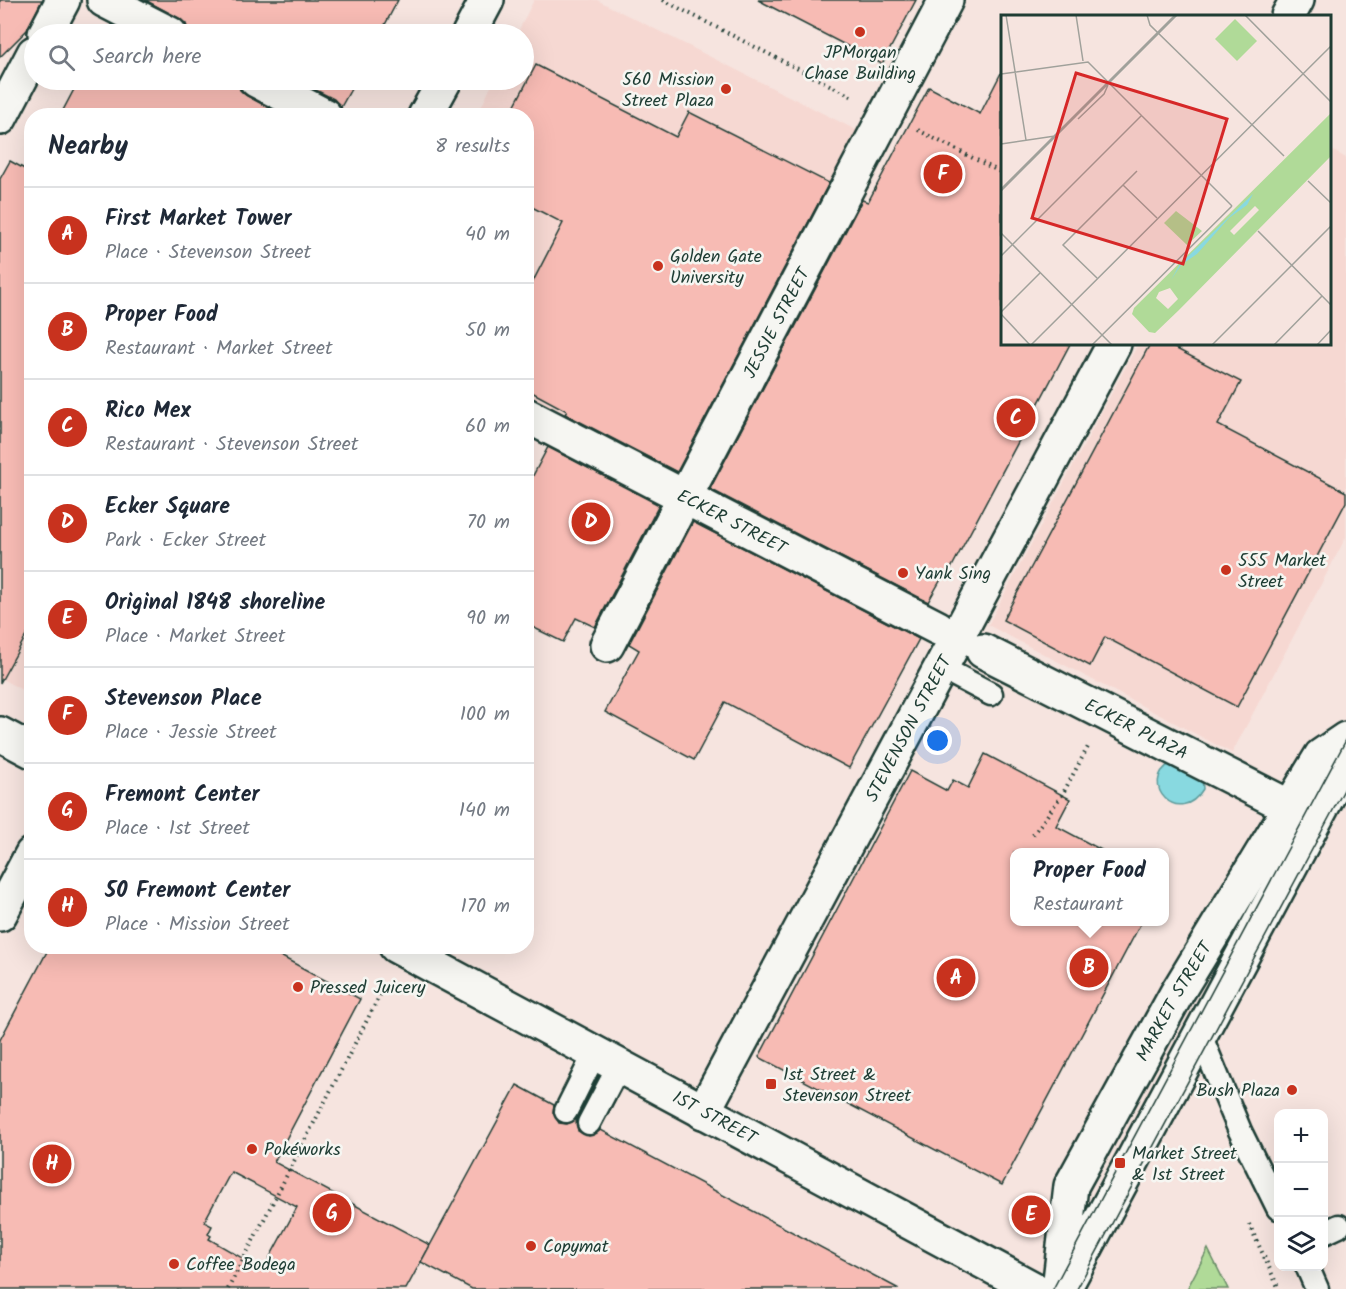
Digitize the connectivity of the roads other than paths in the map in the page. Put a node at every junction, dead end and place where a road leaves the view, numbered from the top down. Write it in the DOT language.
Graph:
graph roads {
  1 [pos="63,0"];
  2 [pos="104,0"];
  3 [pos="487,0"];
  4 [pos="946,0"];
  5 [pos="1297,0"];
  6 [pos="1289,15"];
  7 [pos="50,24"];
  8 [pos="151,24"];
  9 [pos="474,24"];
  10 [pos="24,72"];
  11 [pos="275,90"];
  12 [pos="439,90"];
  13 [pos="310,108"];
  14 [pos="429,108"];
  15 [pos="0,118"];
  16 [pos="1113,345"];
  17 [pos="534,419"];
  18 [pos="684,496"];
  19 [pos="938,628"];
  20 [pos="607,645"];
  21 [pos="983,651"];
  22 [pos="940,667"];
  23 [pos="991,694"];
  24 [pos="0,734"];
  25 [pos="1346,739"];
  26 [pos="24,747"];
  27 [pos="1346,762"];
  28 [pos="1290,807"];
  29 [pos="24,869"];
  30 [pos="0,914"];
  31 [pos="411,954"];
  32 [pos="1201,1037"];
  33 [pos="607,1060"];
  34 [pos="566,1111"];
  35 [pos="703,1112"];
  36 [pos="589,1123"];
  37 [pos="1274,1200"];
  38 [pos="1309,1271"];
  39 [pos="1034,1289"];
  40 [pos="1059,1289"];
  41 [pos="1064,1289"];
  42 [pos="1317,1289"];
  1 -- 7 [label="street"];
  2 -- 8 [label="street"];
  3 -- 9 [label="street"];
  4 -- 18 [label="street, JESSIE STREET"];
  5 -- 6 [label="street"];
  10 -- 15 [label="street"];
  11 -- 13 [label="street"];
  12 -- 14 [label="street"];
  16 -- 22 [label="street, STEVENSON STREET"];
  17 -- 18 [label="street, ECKER STREET"];
  18 -- 19 [label="street, ECKER STREET"];
  18 -- 20 [label="street, JESSIE STREET"];
  21 -- 28 [label="street, ECKER PLAZA"];
  22 -- 23 [label="lane"];
  22 -- 35 [label="street, STEVENSON STREET"];
  24 -- 26 [label="street"];
  25 -- 28 [label="street, MARKET STREET"];
  27 -- 32 [label="street"];
  28 -- 40 [label="street, MARKET STREET"];
  29 -- 30 [label="street"];
  31 -- 33 [label="street, 1ST STREET"];
  32 -- 37 [label="lane"];
  32 -- 41 [label="street"];
  33 -- 34 [label="lane"];
  33 -- 35 [label="street, 1ST STREET"];
  33 -- 36 [label="lane"];
  35 -- 39 [label="street, 1ST STREET"];
  38 -- 42 [label="lane"];
}
